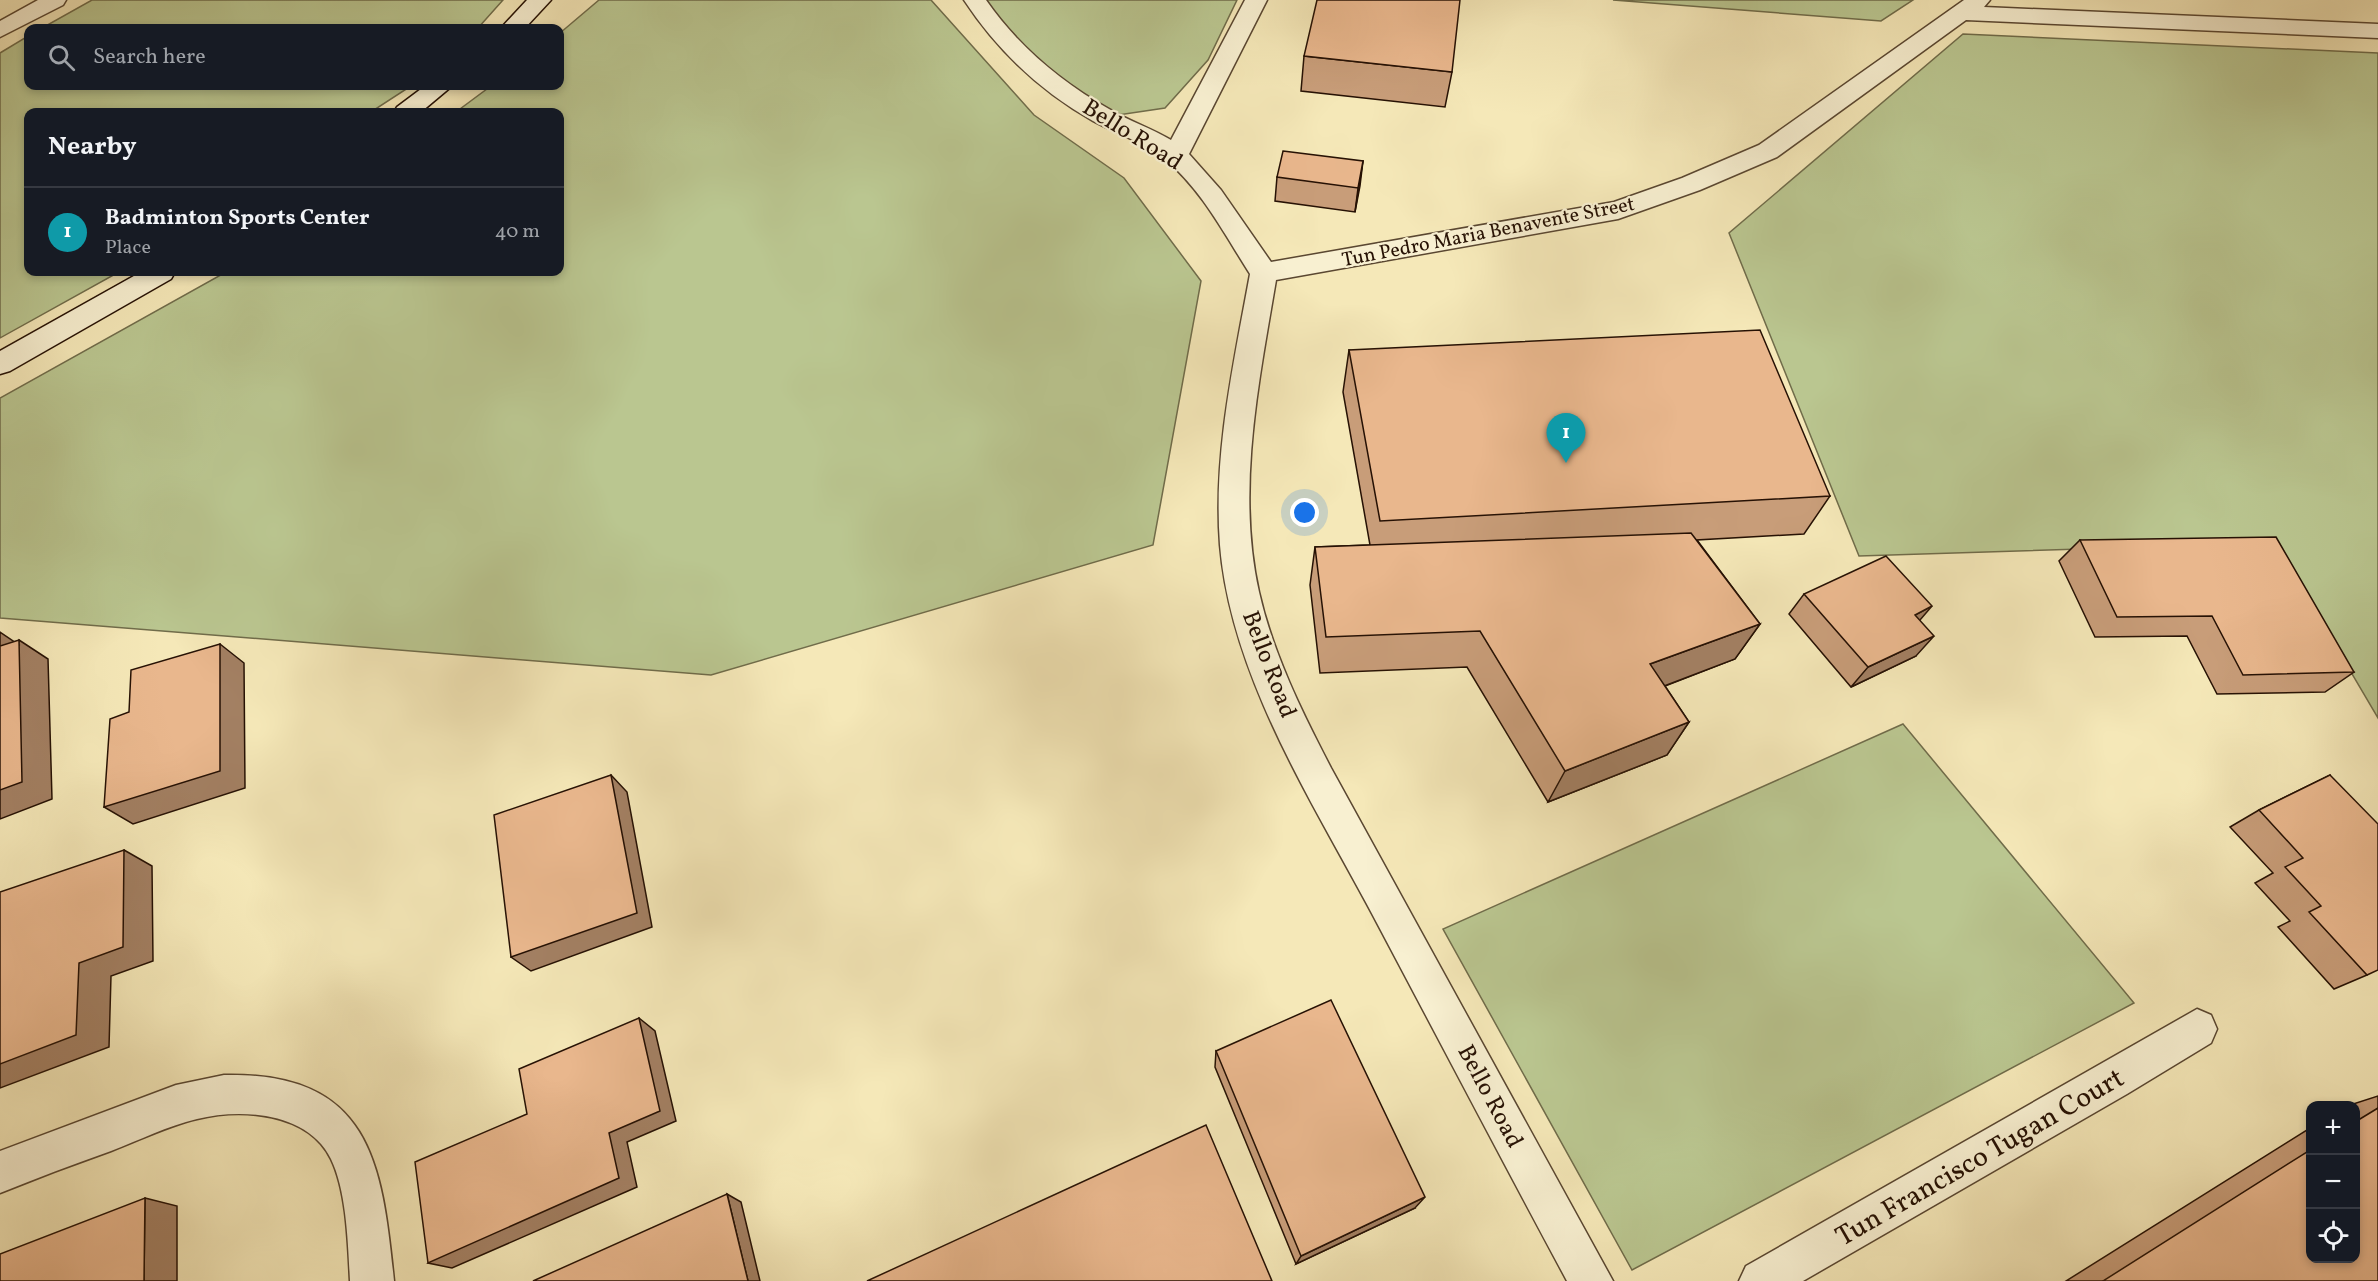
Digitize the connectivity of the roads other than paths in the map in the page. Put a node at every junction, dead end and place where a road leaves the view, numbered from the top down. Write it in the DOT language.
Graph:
graph roads {
  1 [pos="55,0"];
  2 [pos="540,0"];
  3 [pos="975,0"];
  4 [pos="1256,0"];
  5 [pos="1970,7"];
  6 [pos="516,24"];
  7 [pos="0,30"];
  8 [pos="2378,31"];
  9 [pos="435,90"];
  10 [pos="411,108"];
  11 [pos="1176,155"];
  12 [pos="1264,273"];
  13 [pos="154,276"];
  14 [pos="0,364"];
  15 [pos="2197,1029"];
  16 [pos="0,1172"];
  17 [pos="372,1281"];
  18 [pos="1591,1281"];
  19 [pos="1761,1281"];
  1 -- 7 [label="street"];
  2 -- 6 [label="street"];
  3 -- 11 [label="street, Bello Road"];
  4 -- 11 [label="street"];
  5 -- 8 [label="street"];
  5 -- 12 [label="street, Tun Pedro Maria Benavente Street"];
  9 -- 10 [label="street"];
  11 -- 12 [label="street, Bello Road"];
  12 -- 18 [label="street, Bello Road"];
  13 -- 14 [label="street"];
  15 -- 19 [label="street, Tun Francisco Tugan Court"];
  16 -- 17 [label="street"];
}
